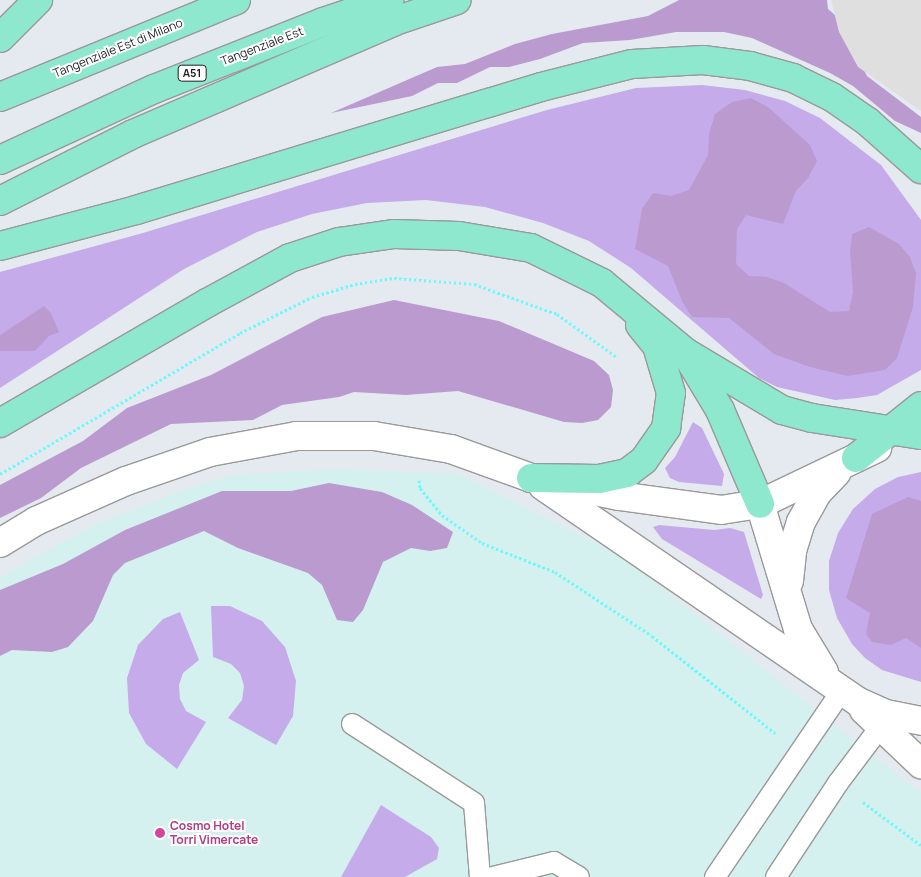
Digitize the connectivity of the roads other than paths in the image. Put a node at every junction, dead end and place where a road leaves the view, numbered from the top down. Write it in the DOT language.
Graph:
graph roads {
  1 [pos="38,0"];
  2 [pos="236,0"];
  3 [pos="389,0"];
  4 [pos="457,0"];
  5 [pos="0,38"];
  6 [pos="0,97"];
  7 [pos="0,160"];
  8 [pos="921,169"];
  9 [pos="0,201"];
  10 [pos="0,246"];
  11 [pos="602,283"];
  12 [pos="685,352"];
  13 [pos="921,406"];
  14 [pos="0,423"];
  15 [pos="888,432"];
  16 [pos="921,436"];
  17 [pos="856,458"];
  18 [pos="531,478"];
  19 [pos="760,504"];
  20 [pos="0,543"];
  21 [pos="795,620"];
  22 [pos="842,690"];
  23 [pos="921,721"];
  24 [pos="352,724"];
  25 [pos="881,726"];
  26 [pos="921,764"];
  27 [pos="480,877"];
  28 [pos="493,877"];
  29 [pos="579,877"];
  30 [pos="715,877"];
  31 [pos="776,877"];
  1 -- 5 [label="highway"];
  2 -- 6 [label="highway, Tangenziale Est di Milano"];
  3 -- 7 [label="highway, Tangenziale Est / A51"];
  4 -- 9 [label="highway"];
  8 -- 10 [label="highway"];
  11 -- 12 [label="highway"];
  11 -- 14 [label="highway"];
  11 -- 18 [label="highway"];
  12 -- 15 [label="highway"];
  12 -- 19 [label="highway"];
  13 -- 15 [label="highway"];
  15 -- 16 [label="highway"];
  15 -- 17 [label="highway"];
  16 -- 17 [label="street"];
  17 -- 19 [label="street"];
  17 -- 21 [label="street"];
  18 -- 19 [label="street"];
  18 -- 20 [label="street"];
  18 -- 22 [label="street"];
  19 -- 21 [label="street"];
  21 -- 22 [label="street"];
  22 -- 23 [label="street"];
  22 -- 25 [label="street"];
  22 -- 30 [label="lane"];
  24 -- 27 [label="lane"];
  25 -- 26 [label="street"];
  25 -- 31 [label="lane"];
  28 -- 29 [label="lane"];
}
